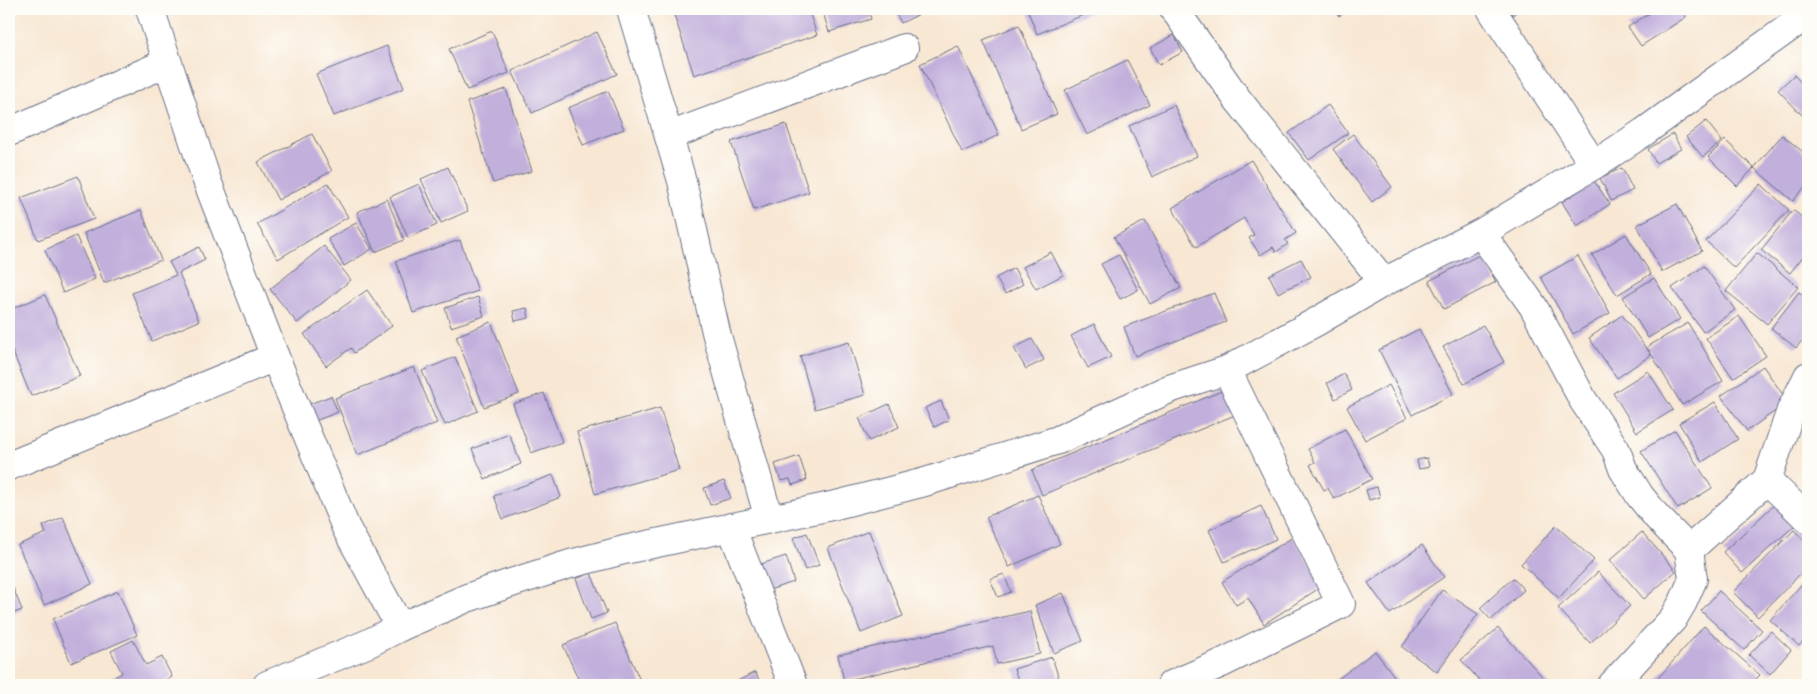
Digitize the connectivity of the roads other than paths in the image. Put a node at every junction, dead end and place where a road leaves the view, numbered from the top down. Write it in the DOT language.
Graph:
graph roads {
  1 [pos="150,9"];
  2 [pos="631,9"];
  3 [pos="1174,9"];
  4 [pos="1491,9"];
  5 [pos="1808,14"];
  6 [pos="904,48"];
  7 [pos="166,62"];
  8 [pos="9,132"];
  9 [pos="668,136"];
  10 [pos="1594,165"];
  11 [pos="1481,233"];
  12 [pos="1384,282"];
  13 [pos="275,356"];
  14 [pos="1227,370"];
  15 [pos="1808,376"];
  16 [pos="9,466"];
  17 [pos="1767,480"];
  18 [pos="768,519"];
  19 [pos="1808,519"];
  20 [pos="731,527"];
  21 [pos="1688,550"];
  22 [pos="400,626"];
  23 [pos="1623,681"];
  24 [pos="276,684"];
  25 [pos="793,685"];
  26 [pos="1171,685"];
  1 -- 7 [label="street"];
  2 -- 9 [label="street"];
  3 -- 12 [label="street"];
  4 -- 10 [label="street"];
  5 -- 10 [label="street"];
  6 -- 9 [label="street"];
  7 -- 8 [label="street"];
  7 -- 13 [label="street"];
  9 -- 18 [label="street"];
  10 -- 11 [label="street"];
  11 -- 12 [label="street"];
  11 -- 21 [label="street"];
  12 -- 14 [label="street"];
  13 -- 16 [label="street"];
  13 -- 22 [label="street"];
  14 -- 18 [label="street"];
  14 -- 26 [label="street"];
  15 -- 17 [label="street"];
  17 -- 19 [label="street"];
  17 -- 21 [label="street"];
  18 -- 20 [label="street"];
  20 -- 22 [label="street"];
  20 -- 25 [label="street"];
  21 -- 23 [label="street"];
  22 -- 24 [label="street"];
}
